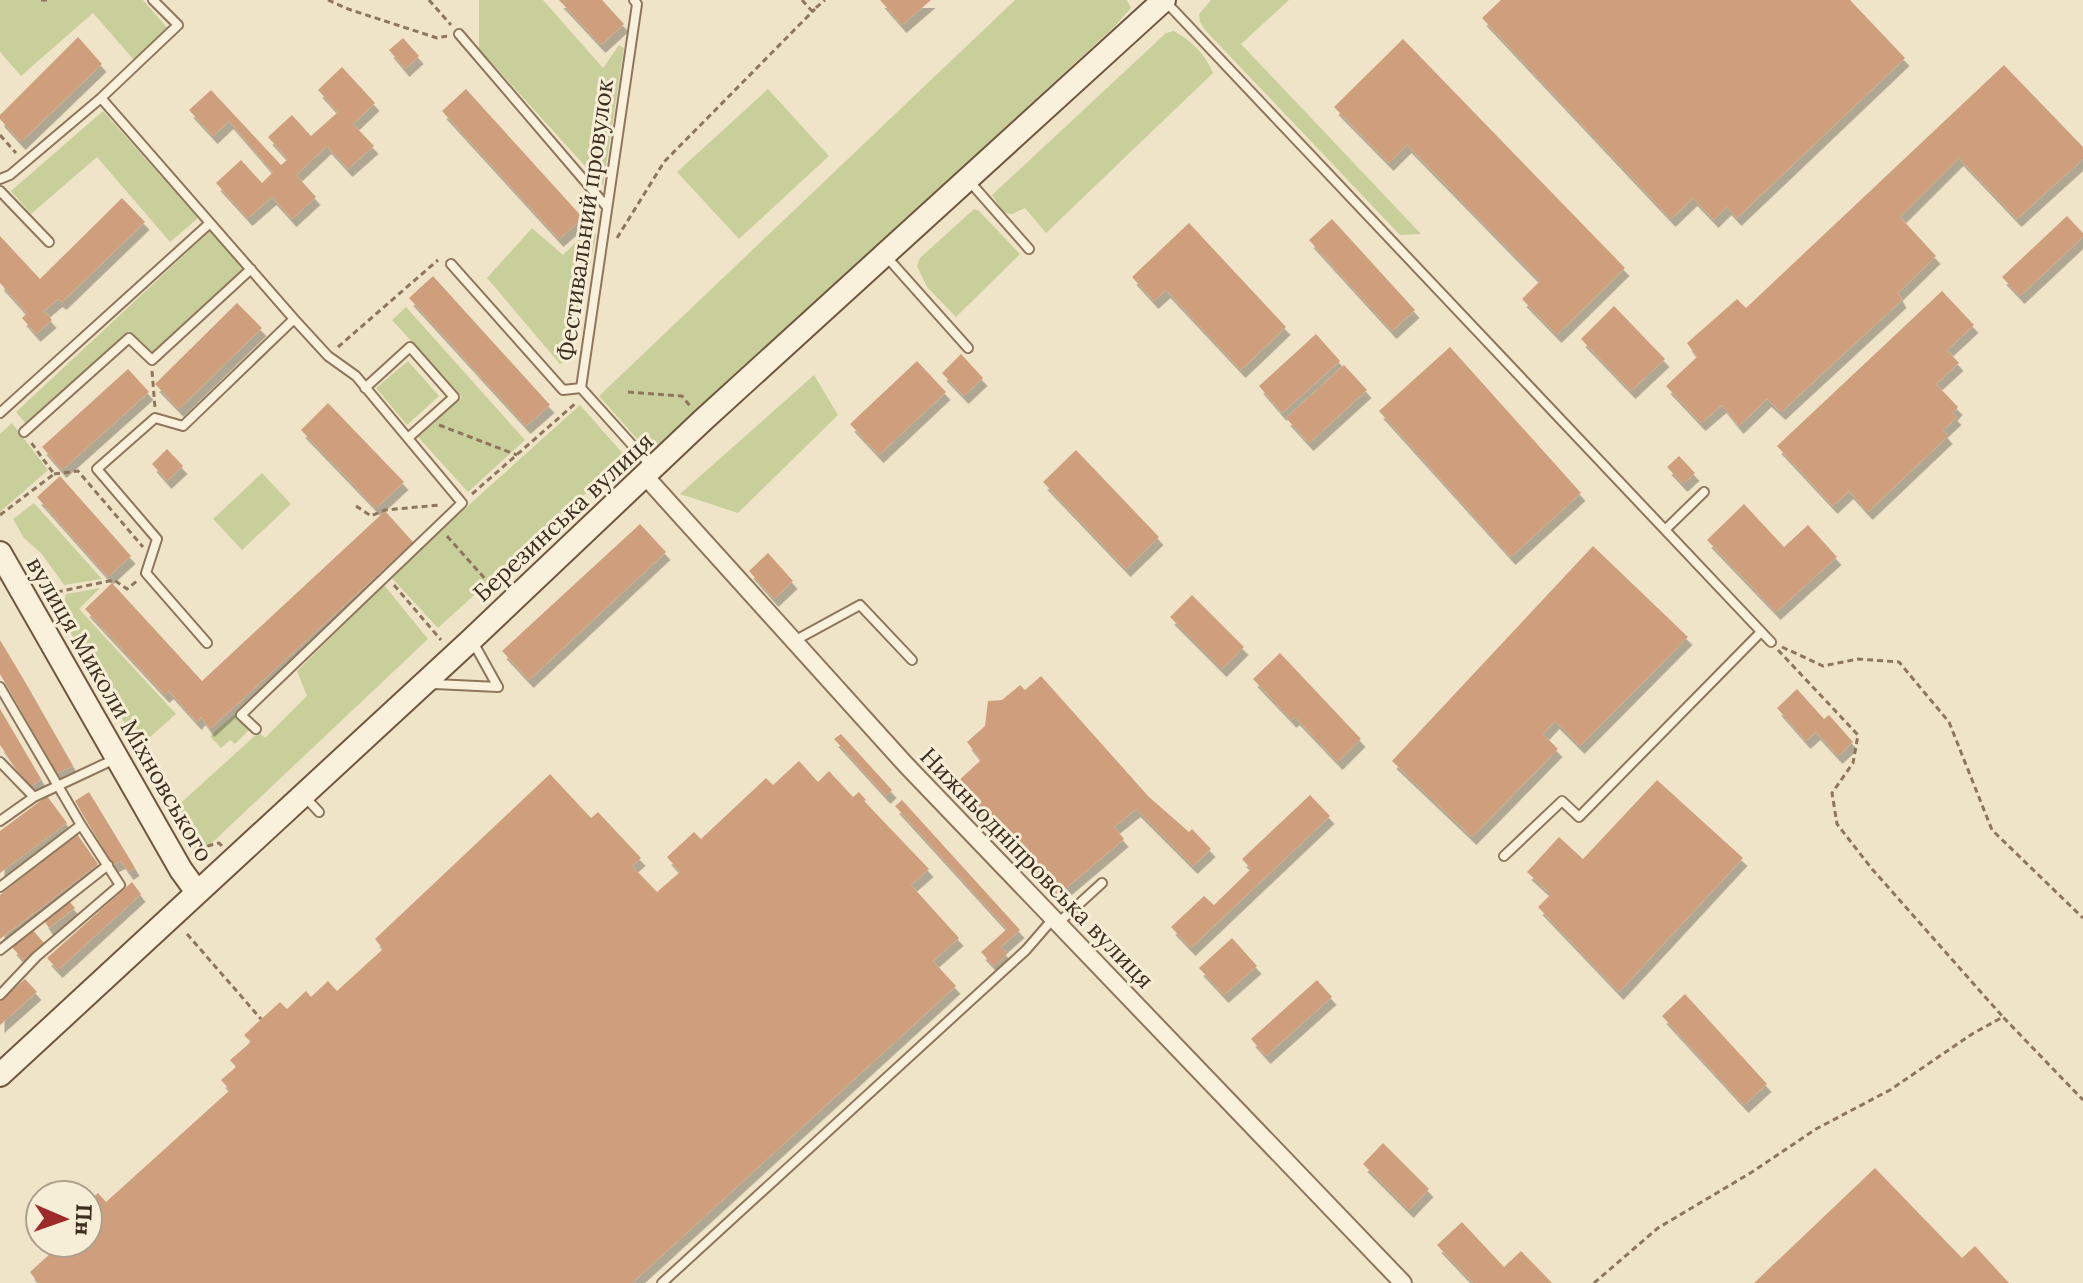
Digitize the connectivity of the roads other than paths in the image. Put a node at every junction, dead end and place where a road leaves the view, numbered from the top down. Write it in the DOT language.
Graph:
graph roads {
  1 [pos="153,0"];
  2 [pos="634,0"];
  3 [pos="1164,0"];
  4 [pos="459,34"];
  5 [pos="101,98"];
  6 [pos="967,178"];
  7 [pos="0,179"];
  8 [pos="0,191"];
  9 [pos="607,207"];
  10 [pos="210,223"];
  11 [pos="49,242"];
  12 [pos="1029,249"];
  13 [pos="884,255"];
  14 [pos="451,264"];
  15 [pos="251,269"];
  16 [pos="294,319"];
  17 [pos="968,348"];
  18 [pos="365,388"];
  19 [pos="584,391"];
  20 [pos="0,413"];
  21 [pos="24,432"];
  22 [pos="408,438"];
  23 [pos="649,472"];
  24 [pos="1704,492"];
  25 [pos="1666,529"];
  26 [pos="0,553"];
  27 [pos="1761,632"];
  28 [pos="793,642"];
  29 [pos="1771,642"];
  30 [pos="207,643"];
  31 [pos="463,647"];
  32 [pos="912,660"];
  33 [pos="0,687"];
  34 [pos="414,692"];
  35 [pos="256,729"];
  36 [pos="117,758"];
  37 [pos="1,766"];
  38 [pos="57,785"];
  39 [pos="302,794"];
  40 [pos="34,797"];
  41 [pos="319,812"];
  42 [pos="0,821"];
  43 [pos="81,825"];
  44 [pos="1504,856"];
  45 [pos="108,865"];
  46 [pos="1102,883"];
  47 [pos="0,887"];
  48 [pos="197,892"];
  49 [pos="1054,922"];
  50 [pos="0,950"];
  51 [pos="0,995"];
  52 [pos="0,1075"];
  53 [pos="662,1283"];
  54 [pos="1403,1283"];
  1 -- 5 [label="lane"];
  2 -- 9 [label="lane, Фестивальний провулок"];
  3 -- 6 [label="street, Березинська вулиця"];
  3 -- 25 [label="lane"];
  4 -- 9 [label="lane"];
  5 -- 7 [label="lane"];
  5 -- 10 [label="lane"];
  6 -- 12 [label="lane"];
  6 -- 13 [label="street, Березинська вулиця"];
  8 -- 11 [label="lane"];
  9 -- 19 [label="lane, Фестивальний провулок"];
  10 -- 15 [label="lane"];
  10 -- 20 [label="lane"];
  13 -- 17 [label="lane"];
  13 -- 23 [label="street, Березинська вулиця"];
  14 -- 19 [label="lane"];
  15 -- 16 [label="lane"];
  15 -- 21 [label="lane"];
  16 -- 18 [label="lane"];
  16 -- 30 [label="lane"];
  18 -- 22 [label="lane"];
  18 -- 22 [label="lane"];
  19 -- 23 [label="lane, Фестивальний провулок"];
  22 -- 35 [label="lane"];
  23 -- 28 [label="street, Нижньодніпровська вулиця"];
  23 -- 31 [label="street, Березинська вулиця"];
  24 -- 25 [label="lane"];
  25 -- 27 [label="lane"];
  26 -- 36 [label="street, вулиця Миколи Міхновського"];
  27 -- 29 [label="lane"];
  27 -- 44 [label="lane"];
  28 -- 32 [label="lane"];
  28 -- 49 [label="street, Нижньодніпровська вулиця"];
  31 -- 34 [label="street, Березинська вулиця"];
  31 -- 34 [label="lane"];
  33 -- 38 [label="lane"];
  34 -- 39 [label="street, Березинська вулиця"];
  36 -- 38 [label="lane"];
  36 -- 48 [label="street, вулиця Миколи Міхновського"];
  37 -- 40 [label="lane"];
  38 -- 40 [label="lane"];
  38 -- 43 [label="lane"];
  39 -- 41 [label="lane"];
  39 -- 48 [label="street, Березинська вулиця"];
  40 -- 42 [label="lane"];
  43 -- 45 [label="lane"];
  43 -- 47 [label="lane"];
  45 -- 50 [label="lane"];
  45 -- 51 [label="lane"];
  46 -- 49 [label="lane"];
  48 -- 52 [label="street, Березинська вулиця"];
  49 -- 53 [label="lane"];
  49 -- 54 [label="street, Нижньодніпровська вулиця"];
}
